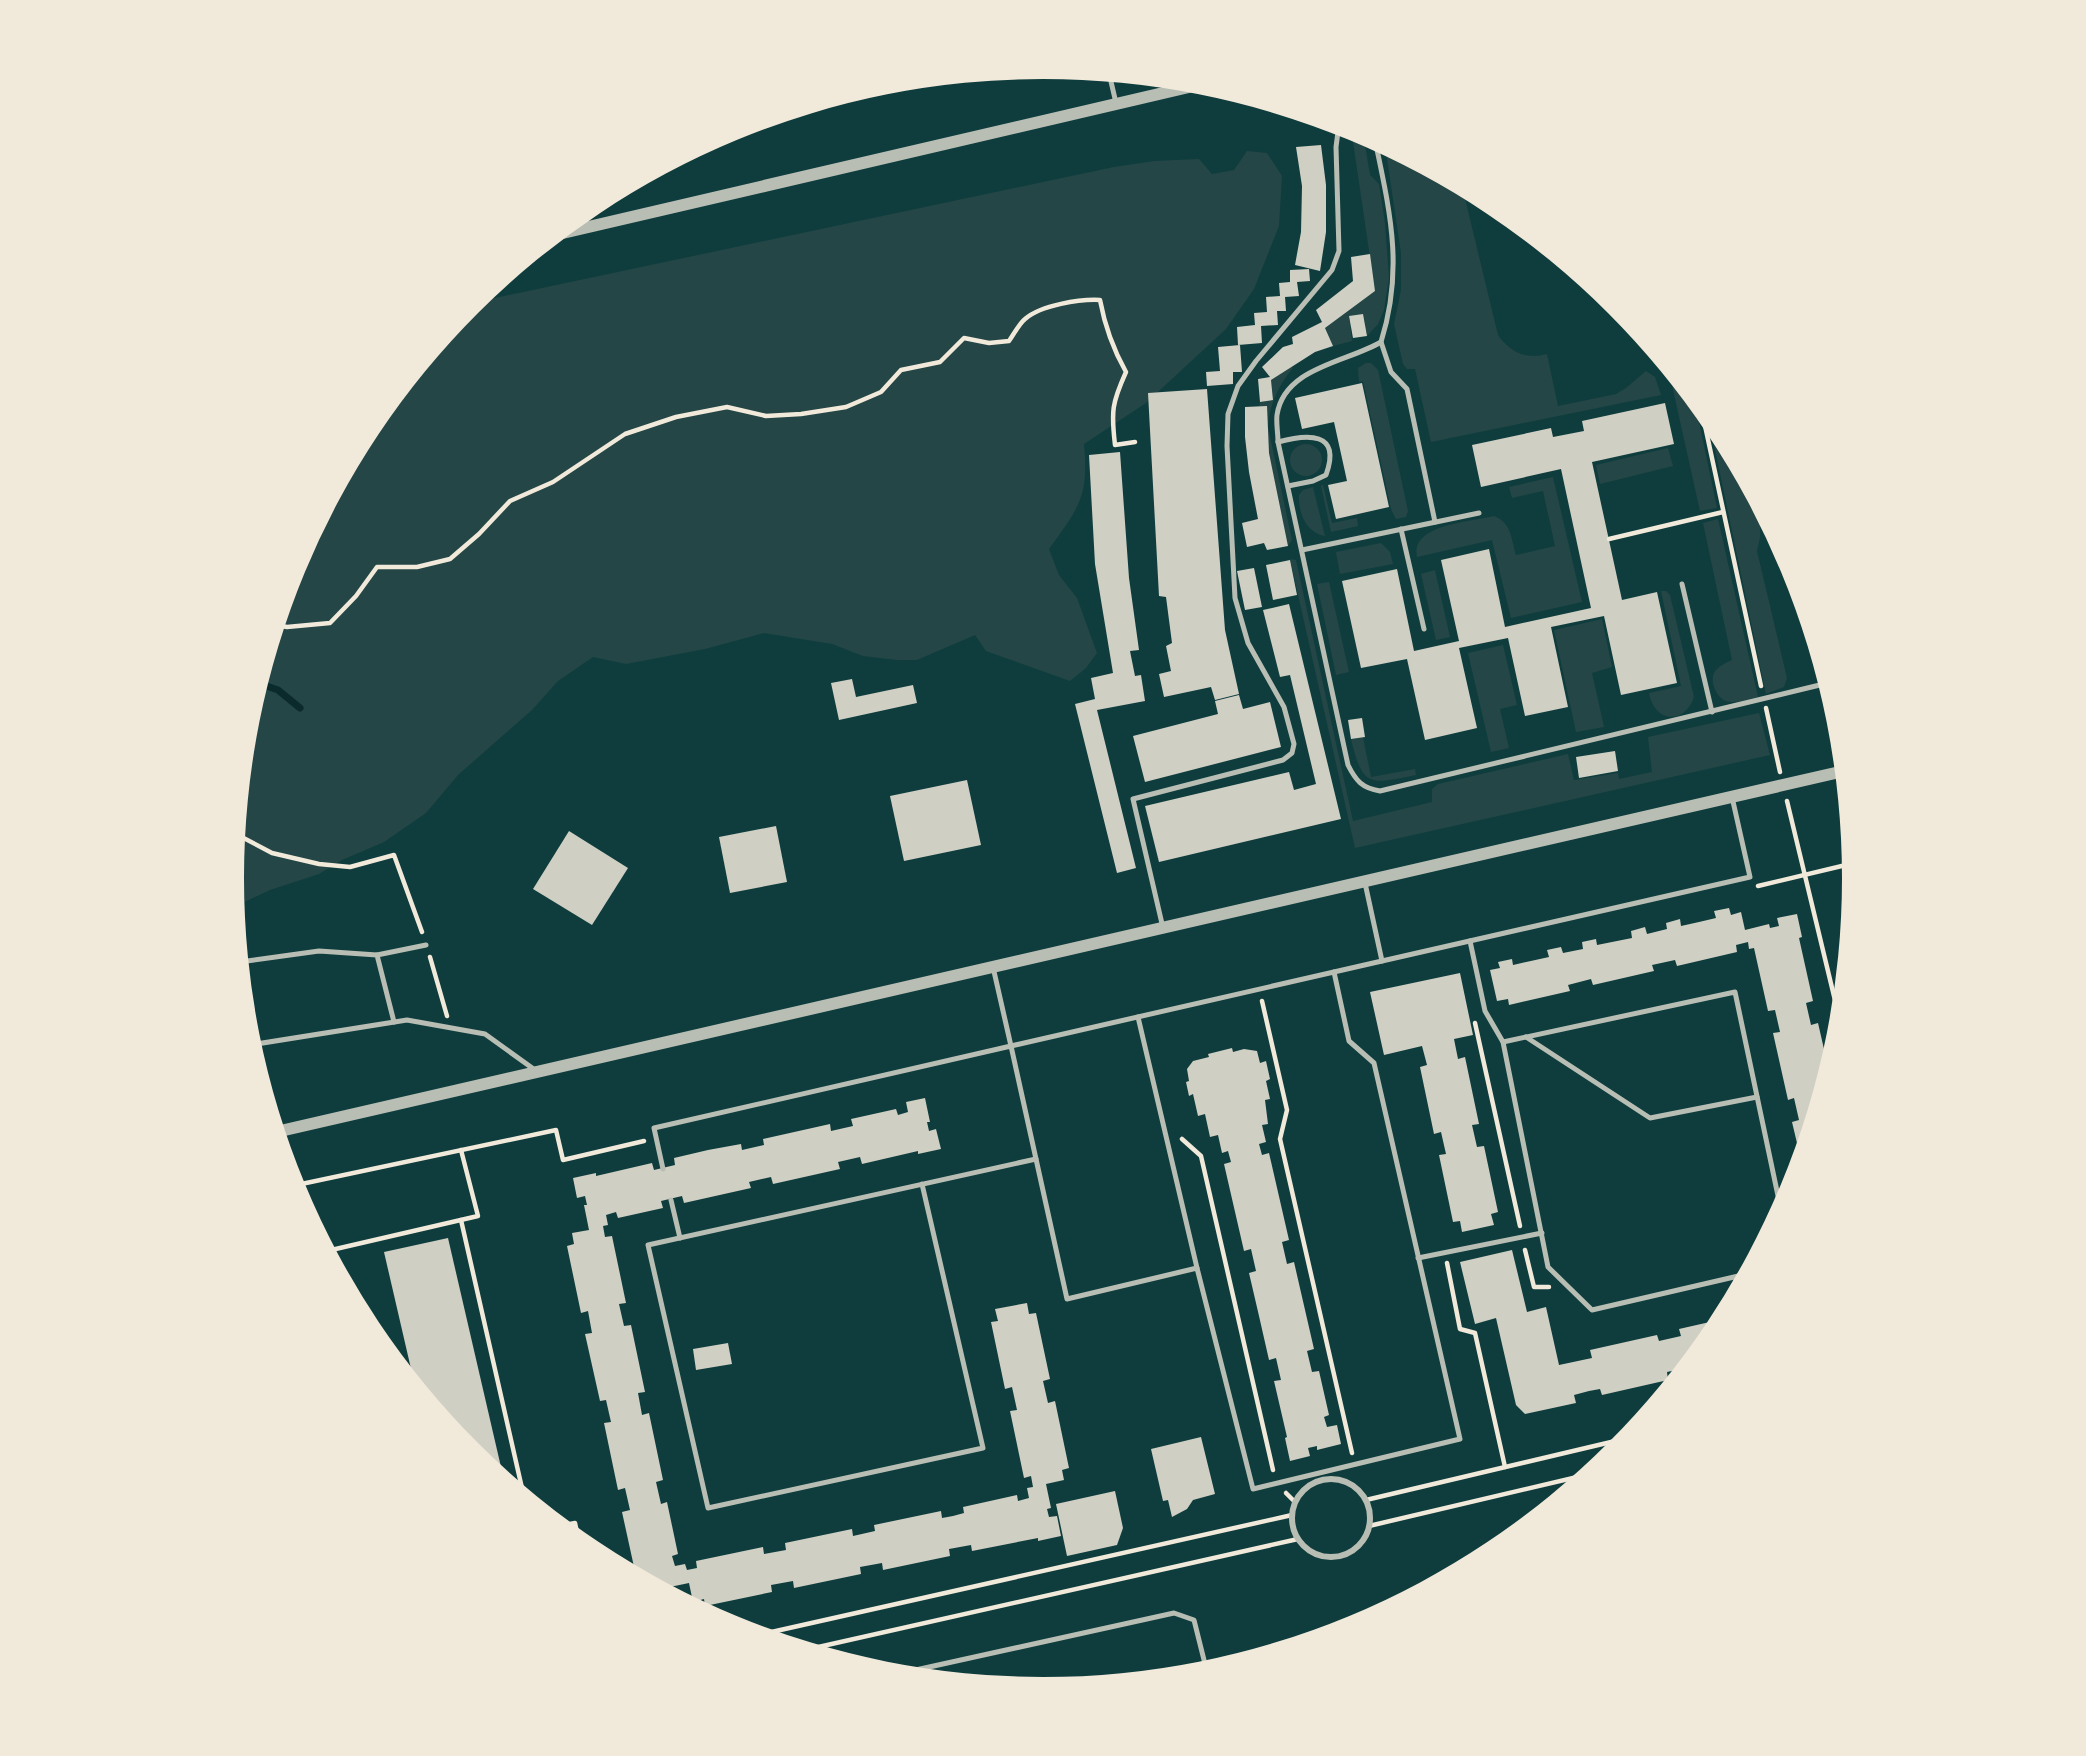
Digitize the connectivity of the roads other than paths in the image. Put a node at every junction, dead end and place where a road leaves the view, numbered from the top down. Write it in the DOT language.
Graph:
graph roads {
  1 [pos="1111,82"];
  2 [pos="1174,90"];
  3 [pos="1116,103"];
  4 [pos="1337,136"];
  5 [pos="1377,153"];
  6 [pos="575,230"];
  7 [pos="1381,342"];
  8 [pos="1278,442"];
  9 [pos="1288,486"];
  10 [pos="1479,513"];
  11 [pos="1435,522"];
  12 [pos="1401,529"];
  13 [pos="1302,550"];
  14 [pos="1682,584"];
  15 [pos="1424,629"];
  16 [pos="1818,685"];
  17 [pos="1712,712"];
  18 [pos="1835,773"];
  19 [pos="1732,797"];
  20 [pos="1365,881"];
  21 [pos="1163,928"];
  22 [pos="1470,941"];
  23 [pos="426,945"];
  24 [pos="377,955"];
  25 [pos="249,961"];
  26 [pos="1382,961"];
  27 [pos="993,967"];
  28 [pos="1334,971"];
  29 [pos="1138,1017"];
  30 [pos="394,1022"];
  31 [pos="1526,1037"];
  32 [pos="1503,1042"];
  33 [pos="261,1043"];
  34 [pos="1011,1046"];
  35 [pos="537,1072"];
  36 [pos="1757,1097"];
  37 [pos="285,1130"];
  38 [pos="1036,1159"];
  39 [pos="663,1169"];
  40 [pos="922,1184"];
  41 [pos="1778,1190"];
  42 [pos="671,1200"];
  43 [pos="1542,1233"];
  44 [pos="680,1238"];
  45 [pos="1418,1258"];
  46 [pos="1197,1268"];
  47 [pos="1736,1277"];
  48 [pos="1298,1539"];
  49 [pos="1203,1661"];
  50 [pos="925,1668"];
  1 -- 3 [label="lane"];
  2 -- 3 [label="street"];
  3 -- 6 [label="street"];
  4 -- 21 [label="lane"];
  5 -- 7 [label="lane"];
  7 -- 8 [label="lane"];
  7 -- 11 [label="lane"];
  8 -- 9 [label="lane"];
  8 -- 9 [label="lane"];
  9 -- 13 [label="lane"];
  10 -- 11 [label="lane"];
  11 -- 12 [label="lane"];
  12 -- 13 [label="lane"];
  12 -- 15 [label="lane"];
  13 -- 17 [label="lane"];
  14 -- 17 [label="lane"];
  16 -- 17 [label="lane"];
  18 -- 19 [label="street"];
  19 -- 20 [label="street"];
  19 -- 22 [label="lane"];
  20 -- 21 [label="street"];
  20 -- 26 [label="lane"];
  21 -- 27 [label="street"];
  22 -- 26 [label="lane"];
  22 -- 32 [label="lane"];
  23 -- 24 [label="lane"];
  24 -- 25 [label="lane"];
  24 -- 30 [label="lane"];
  26 -- 28 [label="lane"];
  27 -- 34 [label="lane"];
  27 -- 35 [label="street"];
  28 -- 29 [label="lane"];
  28 -- 45 [label="lane"];
  29 -- 34 [label="lane"];
  29 -- 46 [label="lane"];
  30 -- 33 [label="lane"];
  30 -- 35 [label="lane"];
  31 -- 32 [label="lane"];
  31 -- 36 [label="lane"];
  31 -- 36 [label="lane"];
  32 -- 43 [label="lane"];
  34 -- 38 [label="lane"];
  34 -- 39 [label="lane"];
  35 -- 37 [label="street"];
  36 -- 41 [label="lane"];
  38 -- 40 [label="lane"];
  38 -- 46 [label="lane"];
  40 -- 44 [label="lane"];
  40 -- 44 [label="lane"];
  42 -- 44 [label="lane"];
  43 -- 45 [label="lane"];
  43 -- 47 [label="lane"];
  45 -- 46 [label="lane"];
  48 -- 48 [label="street"];
  49 -- 50 [label="lane"];
}
